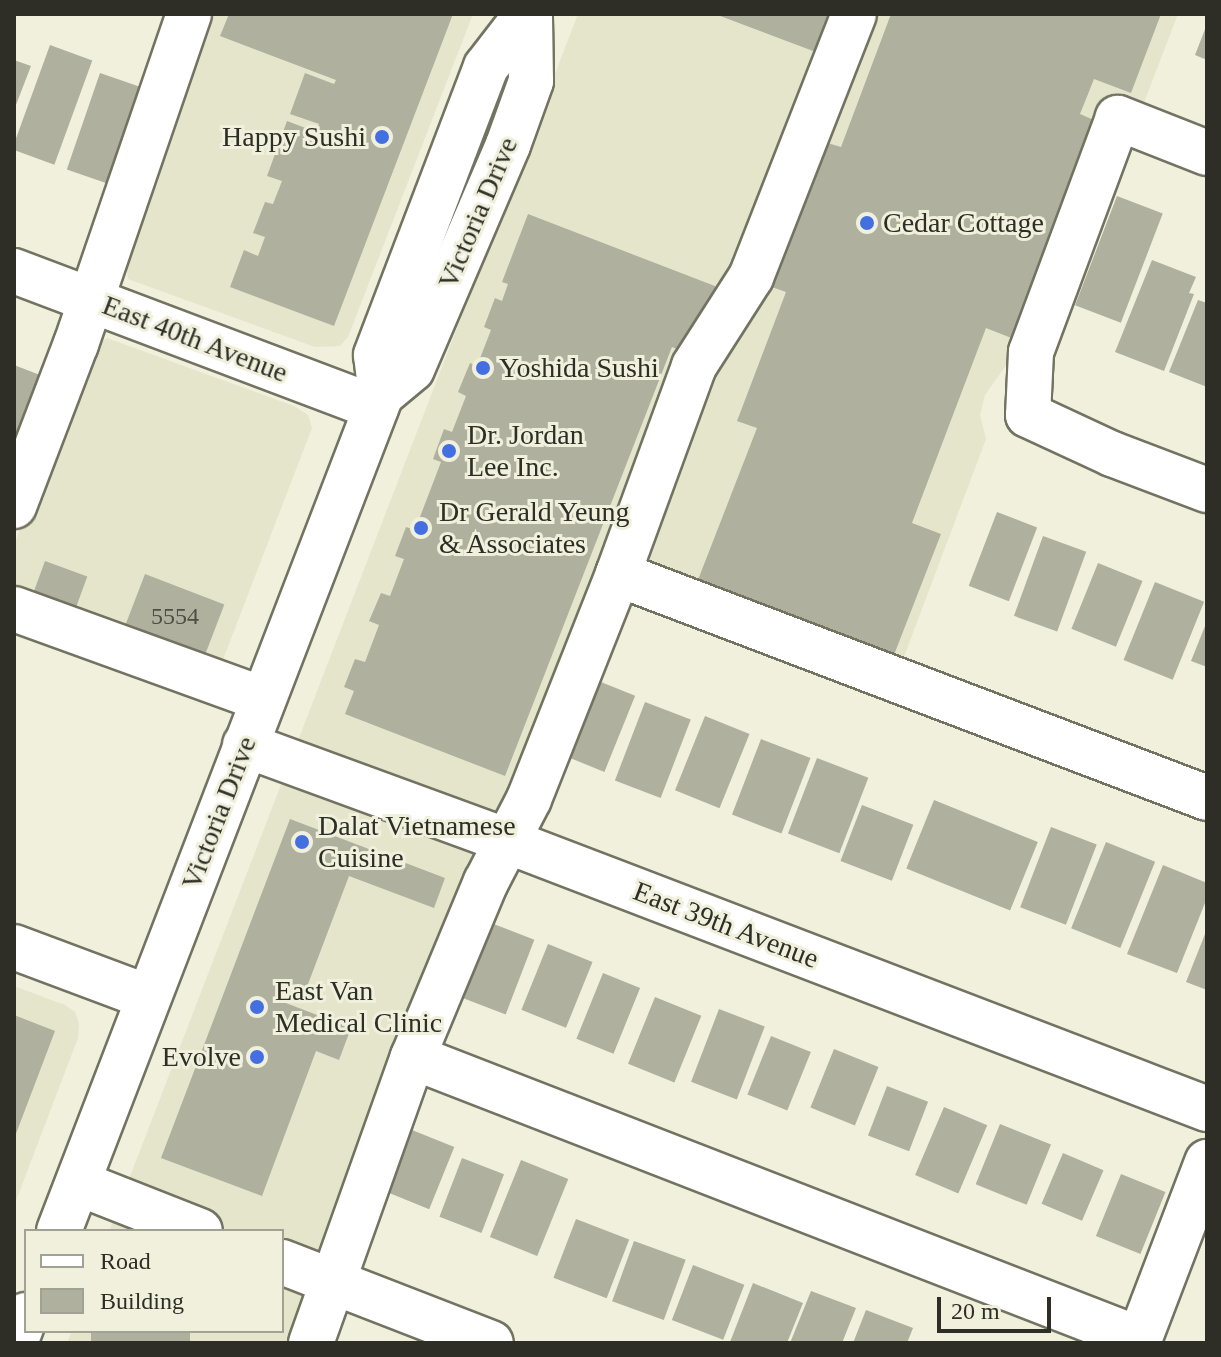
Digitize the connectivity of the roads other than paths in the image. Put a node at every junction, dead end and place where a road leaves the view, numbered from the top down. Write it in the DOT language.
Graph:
graph roads {
  1 [pos="189,14"];
  2 [pos="529,14"];
  3 [pos="854,14"];
  4 [pos="1207,153"];
  5 [pos="14,271"];
  6 [pos="91,300"];
  7 [pos="379,402"];
  8 [pos="1207,490"];
  9 [pos="14,506"];
  10 [pos="618,574"];
  11 [pos="14,609"];
  12 [pos="262,699"];
  13 [pos="245,745"];
  14 [pos="1207,798"];
  15 [pos="507,841"];
  16 [pos="14,947"];
  17 [pos="148,997"];
  18 [pos="413,1057"];
  19 [pos="1207,1109"];
  20 [pos="1207,1162"];
  21 [pos="78,1183"];
  22 [pos="60,1229"];
  23 [pos="195,1229"];
  24 [pos="284,1263"];
  25 [pos="334,1282"];
  26 [pos="24,1320"];
  27 [pos="1138,1341"];
  28 [pos="15,1343"];
  29 [pos="311,1343"];
  30 [pos="491,1343"];
  1 -- 6 [label="street"];
  2 -- 7 [label="street, Victoria Drive"];
  3 -- 10 [label="street"];
  4 -- 8 [label="street"];
  5 -- 6 [label="street, East 40th Avenue"];
  6 -- 7 [label="street, East 40th Avenue"];
  6 -- 9 [label="street"];
  7 -- 12 [label="street, Victoria Drive"];
  10 -- 14 [label="street"];
  10 -- 15 [label="street"];
  11 -- 12 [label="street"];
  12 -- 13 [label="street, Victoria Drive"];
  13 -- 15 [label="street, East 39th Avenue"];
  13 -- 17 [label="street, Victoria Drive"];
  15 -- 18 [label="street"];
  15 -- 19 [label="street, East 39th Avenue"];
  16 -- 17 [label="street"];
  17 -- 21 [label="street, Victoria Drive"];
  18 -- 25 [label="street"];
  18 -- 27 [label="street"];
  20 -- 27 [label="street"];
  21 -- 22 [label="street, Victoria Drive"];
  21 -- 23 [label="street"];
  24 -- 25 [label="street"];
  25 -- 29 [label="street"];
  25 -- 30 [label="street"];
  26 -- 28 [label="street"];
}
